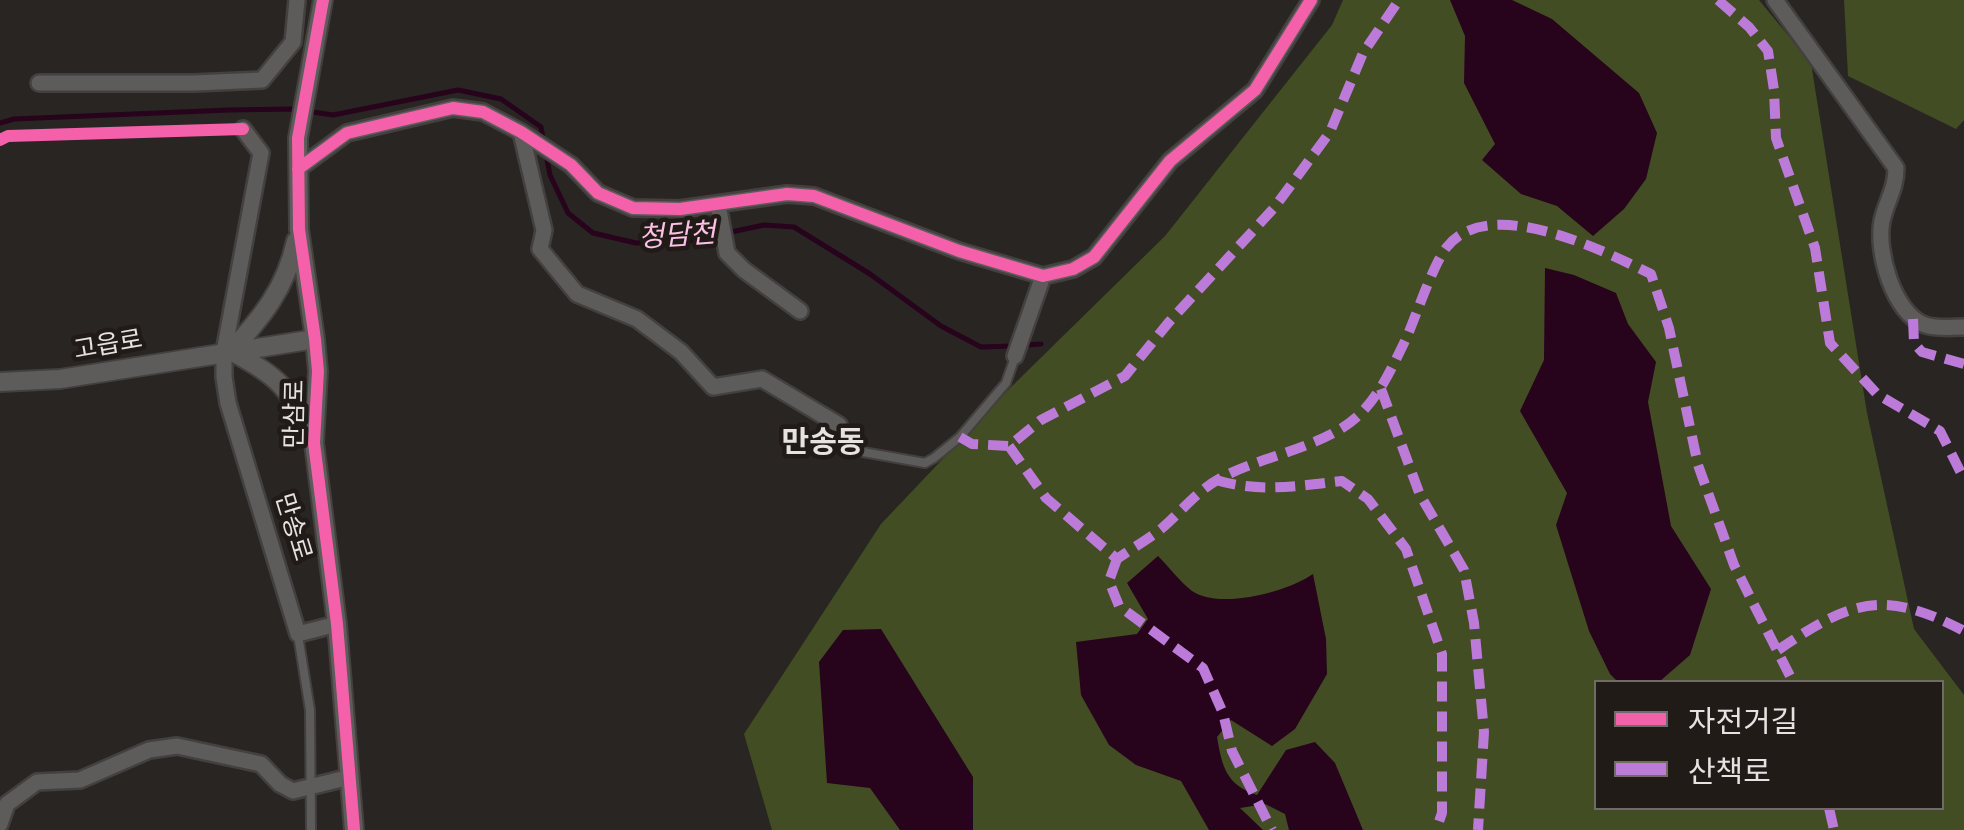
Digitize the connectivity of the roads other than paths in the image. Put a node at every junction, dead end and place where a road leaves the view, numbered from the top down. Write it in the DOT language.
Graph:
graph roads {
  1 [pos="296,0"];
  2 [pos="323,0"];
  3 [pos="1311,0"];
  4 [pos="1775,0"];
  5 [pos="39,83"];
  6 [pos="243,128"];
  7 [pos="528,136"];
  8 [pos="298,169"];
  9 [pos="718,205"];
  10 [pos="298,229"];
  11 [pos="1044,276"];
  12 [pos="800,312"];
  13 [pos="1964,327"];
  14 [pos="316,339"];
  15 [pos="227,352"];
  16 [pos="1015,356"];
  17 [pos="0,382"];
  18 [pos="839,425"];
  19 [pos="314,443"];
  20 [pos="863,452"];
  21 [pos="337,624"];
  22 [pos="298,634"];
  23 [pos="350,777"];
  24 [pos="310,785"];
  25 [pos="0,824"];
  26 [pos="311,830"];
  27 [pos="354,830"];
  1 -- 5 [label="street"];
  2 -- 8 [label="street, 만삼로"];
  3 -- 11 [label="street"];
  4 -- 13 [label="street"];
  6 -- 15 [label="street, 만송로"];
  7 -- 8 [label="street"];
  7 -- 9 [label="street"];
  7 -- 18 [label="street"];
  8 -- 10 [label="street, 만삼로"];
  9 -- 11 [label="street"];
  9 -- 12 [label="street"];
  10 -- 14 [label="street, 만삼로"];
  10 -- 15 [label="street"];
  11 -- 16 [label="street"];
  14 -- 15 [label="street, 고읍로"];
  14 -- 19 [label="street, 만삼로"];
  15 -- 17 [label="street, 고읍로"];
  15 -- 19 [label="street"];
  15 -- 22 [label="street, 만송로"];
  16 -- 20 [label="lane"];
  19 -- 21 [label="street, 만삼로"];
  21 -- 22 [label="street"];
  21 -- 23 [label="street, 만삼로"];
  22 -- 24 [label="lane, 만송로"];
  23 -- 24 [label="street"];
  23 -- 27 [label="street, 만삼로"];
  24 -- 25 [label="street"];
  24 -- 26 [label="lane, 만송로"];
}
